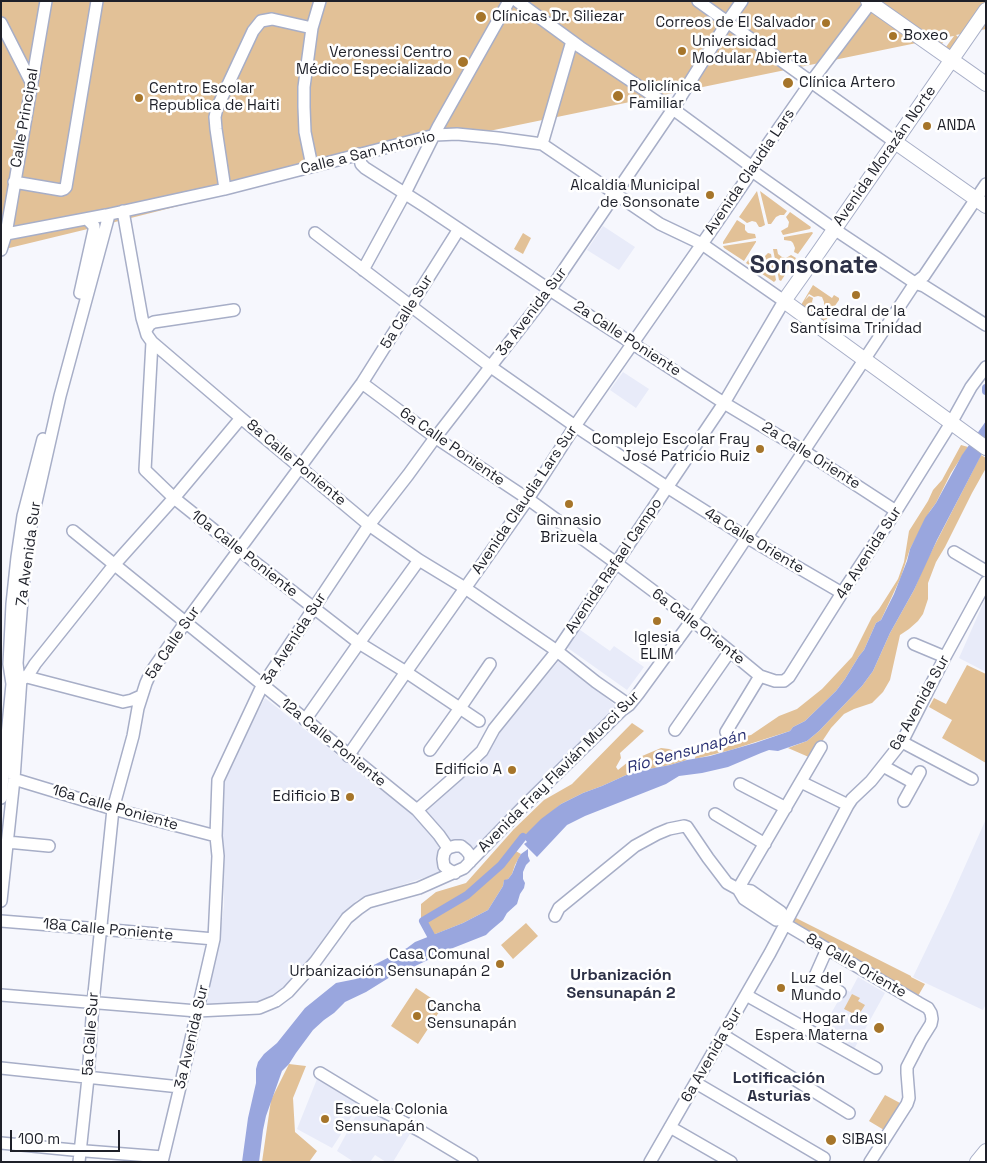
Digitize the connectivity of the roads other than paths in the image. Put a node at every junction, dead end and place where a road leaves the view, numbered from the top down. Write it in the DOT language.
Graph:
graph roads {
  1 [pos="46,1"];
  2 [pos="97,1"];
  3 [pos="320,1"];
  4 [pos="509,1"];
  5 [pos="517,1"];
  6 [pos="698,1"];
  7 [pos="742,1"];
  8 [pos="870,2"];
  9 [pos="986,10"];
  10 [pos="728,22"];
  11 [pos="1,23"];
  12 [pos="312,28"];
  13 [pos="572,41"];
  14 [pos="951,60"];
  15 [pos="32,82"];
  16 [pos="811,82"];
  17 [pos="986,84"];
  18 [pos="673,110"];
  19 [pos="435,135"];
  20 [pos="895,142"];
  21 [pos="542,144"];
  22 [pos="359,154"];
  23 [pos="312,166"];
  24 [pos="752,169"];
  25 [pos="14,182"];
  26 [pos="986,184"];
  27 [pos="225,189"];
  28 [pos="405,193"];
  29 [pos="615,194"];
  30 [pos="981,203"];
  31 [pos="124,211"];
  32 [pos="109,215"];
  33 [pos="87,219"];
  34 [pos="459,229"];
  35 [pos="834,229"];
  36 [pos="315,233"];
  37 [pos="3,234"];
  38 [pos="702,244"];
  39 [pos="1,250"];
  40 [pos="364,270"];
  41 [pos="915,283"];
  42 [pos="550,290"];
  43 [pos="784,301"];
  44 [pos="412,305"];
  45 [pos="234,310"];
  46 [pos="986,325"];
  47 [pos="146,330"];
  48 [pos="152,342"];
  49 [pos="633,344"];
  50 [pos="864,360"];
  51 [pos="491,367"];
  52 [pos="986,367"];
  53 [pos="362,383"];
  54 [pos="724,403"];
  55 [pos="241,418"];
  56 [pos="951,423"];
  57 [pos="575,426"];
  58 [pos="436,438"];
  59 [pos="986,448"];
  60 [pos="804,450"];
  61 [pos="300,466"];
  62 [pos="667,487"];
  63 [pos="174,498"];
  64 [pos="528,499"];
  65 [pos="896,511"];
  66 [pos="369,525"];
  67 [pos="73,531"];
  68 [pos="746,537"];
  69 [pos="239,550"];
  70 [pos="954,552"];
  71 [pos="419,560"];
  72 [pos="616,563"];
  73 [pos="114,564"];
  74 [pos="986,571"];
  75 [pos="986,582"];
  76 [pos="465,588"];
  77 [pos="842,593"];
  78 [pos="314,608"];
  79 [pos="692,620"];
  80 [pos="185,622"];
  81 [pos="359,643"];
  82 [pos="914,644"];
  83 [pos="557,651"];
  84 [pos="730,651"];
  85 [pos="945,657"];
  86 [pos="490,664"];
  87 [pos="406,672"];
  88 [pos="760,676"];
  89 [pos="20,680"];
  90 [pos="784,681"];
  91 [pos="262,686"];
  92 [pos="141,696"];
  93 [pos="628,705"];
  94 [pos="460,708"];
  95 [pos="305,720"];
  96 [pos="479,721"];
  97 [pos="675,730"];
  98 [pos="726,732"];
  99 [pos="902,742"];
  100 [pos="821,747"];
  101 [pos="430,750"];
  102 [pos="348,756"];
  103 [pos="883,766"];
  104 [pos="14,779"];
  105 [pos="972,779"];
  106 [pos="802,782"];
  107 [pos="740,784"];
  108 [pos="1,798"];
  109 [pos="904,801"];
  110 [pos="848,805"];
  111 [pos="786,808"];
  112 [pos="112,809"];
  113 [pos="416,810"];
  114 [pos="715,814"];
  115 [pos="216,836"];
  116 [pos="7,842"];
  117 [pos="765,844"];
  118 [pos="49,846"];
  119 [pos="448,848"];
  120 [pos="470,862"];
  121 [pos="455,873"];
  122 [pos="738,889"];
  123 [pos="1,901"];
  124 [pos="555,916"];
  125 [pos="1,921"];
  126 [pos="784,921"];
  127 [pos="100,929"];
  128 [pos="214,939"];
  129 [pos="827,949"];
  130 [pos="840,992"];
  131 [pos="1,996"];
  132 [pos="746,996"];
  133 [pos="93,1003"];
  134 [pos="197,1011"];
  135 [pos="723,1035"];
  136 [pos="1,1068"];
  137 [pos="876,1068"];
  138 [pos="320,1073"];
  139 [pos="88,1078"];
  140 [pos="696,1083"];
  141 [pos="180,1087"];
  142 [pos="849,1113"];
  143 [pos="670,1127"];
  144 [pos="1,1143"];
  145 [pos="986,1150"];
  146 [pos="80,1156"];
  147 [pos="824,1158"];
  148 [pos="163,1159"];
  149 [pos="472,1162"];
  150 [pos="650,1162"];
  151 [pos="731,1162"];
  152 [pos="870,1162"];
  153 [pos="977,1162"];
  1 -- 15 [label="street, Calle Principal"];
  2 -- 25 [label="street"];
  3 -- 12 [label="street"];
  4 -- 19 [label="street"];
  5 -- 13 [label="street"];
  6 -- 10 [label="street"];
  7 -- 10 [label="street, 3a Avenida Sur"];
  8 -- 14 [label="main road"];
  8 -- 16 [label="street, Avenida Claudia Lars"];
  9 -- 14 [label="main road, Avenida Morazán Norte"];
  10 -- 16 [label="street"];
  10 -- 18 [label="street, 3a Avenida Sur"];
  11 -- 15 [label="street"];
  12 -- 23 [label="street"];
  12 -- 27 [label="street"];
  13 -- 18 [label="street"];
  13 -- 21 [label="street"];
  14 -- 17 [label="main road"];
  14 -- 20 [label="main road, Avenida Morazán Norte"];
  15 -- 25 [label="street, Calle Principal"];
  16 -- 20 [label="street"];
  16 -- 24 [label="street, Avenida Claudia Lars"];
  18 -- 24 [label="street"];
  18 -- 29 [label="street, 3a Avenida Sur"];
  19 -- 21 [label="street, Calle a San Antonio"];
  19 -- 22 [label="street, Calle a San Antonio"];
  19 -- 28 [label="street"];
  20 -- 30 [label="main road"];
  20 -- 35 [label="main road, Avenida Morazán Norte"];
  21 -- 29 [label="street, Calle a San Antonio"];
  22 -- 23 [label="street, Calle a San Antonio"];
  22 -- 28 [label="street, 2a Calle Poniente"];
  23 -- 27 [label="street, Calle a San Antonio"];
  24 -- 35 [label="street"];
  24 -- 38 [label="street, Avenida Claudia Lars"];
  25 -- 37 [label="street, Calle Principal"];
  26 -- 30 [label="street, Avenida Fray Flavián Mucci Sur"];
  27 -- 31 [label="street, Calle a San Antonio"];
  28 -- 34 [label="street, 2a Calle Poniente"];
  28 -- 40 [label="street"];
  29 -- 38 [label="street, Calle a San Antonio"];
  29 -- 42 [label="street, 3a Avenida Sur"];
  30 -- 41 [label="street, Avenida Fray Flavián Mucci Sur"];
  31 -- 32 [label="street, Calle a San Antonio"];
  31 -- 47 [label="street, 8a Calle Poniente"];
  32 -- 33 [label="street, Calle a San Antonio"];
  32 -- 89 [label="street, 7a Avenida Sur"];
  33 -- 37 [label="street, Calle a San Antonio"];
  33 -- 89 [label="street, 7a Avenida Sur"];
  34 -- 42 [label="street, 2a Calle Poniente"];
  34 -- 44 [label="street, 5a Calle Sur"];
  35 -- 41 [label="street"];
  35 -- 43 [label="main road, Avenida Morazán Norte"];
  36 -- 40 [label="street, 4a Calle Oriente"];
  37 -- 39 [label="street, Calle Principal"];
  38 -- 43 [label="street, Calle a San Antonio"];
  38 -- 49 [label="street, Avenida Claudia Lars Sur"];
  40 -- 44 [label="street, 4a Calle Oriente"];
  41 -- 46 [label="street"];
  41 -- 50 [label="street, Avenida Fray Flavián Mucci Sur"];
  42 -- 49 [label="street, 2a Calle Poniente"];
  42 -- 51 [label="street, 3a Avenida Sur"];
  43 -- 50 [label="main road"];
  43 -- 54 [label="street, Avenida Rafael Campo"];
  44 -- 51 [label="street, 4a Calle Oriente"];
  44 -- 53 [label="street, 5a Calle Sur"];
  45 -- 47 [label="street"];
  47 -- 48 [label="street, 8a Calle Poniente"];
  48 -- 55 [label="street, 8a Calle Poniente"];
  48 -- 63 [label="street, 10a Calle Poniente"];
  49 -- 54 [label="street, 2a Calle Poniente"];
  49 -- 57 [label="street, Avenida Claudia Lars Sur"];
  50 -- 56 [label="main road"];
  50 -- 60 [label="street, Avenida Fray Flavián Mucci Sur"];
  51 -- 57 [label="street, 4a Calle Oriente"];
  51 -- 58 [label="street, 3a Avenida Sur"];
  52 -- 56 [label="street, 4a Avenida Sur"];
  53 -- 58 [label="street, 6a Calle Poniente"];
  53 -- 61 [label="street, 5a Calle Sur"];
  54 -- 60 [label="street, 2a Calle Oriente"];
  54 -- 62 [label="street, Avenida Rafael Campo"];
  55 -- 61 [label="street, 8a Calle Poniente"];
  55 -- 63 [label="street"];
  56 -- 59 [label="main road"];
  56 -- 65 [label="street, 4a Avenida Sur"];
  57 -- 62 [label="street, 4a Calle Oriente"];
  57 -- 64 [label="street, Avenida Claudia Lars Sur"];
  58 -- 64 [label="street, 6a Calle Poniente"];
  58 -- 66 [label="street, 3a Avenida Sur"];
  60 -- 65 [label="street, 2a Calle Oriente"];
  60 -- 68 [label="street, Avenida Fray Flavián Mucci Sur"];
  61 -- 66 [label="street, 8a Calle Poniente"];
  61 -- 69 [label="street, 5a Calle Sur"];
  62 -- 68 [label="street, 4a Calle Oriente"];
  62 -- 72 [label="street, Avenida Rafael Campo"];
  63 -- 69 [label="street, 10a Calle Poniente"];
  63 -- 73 [label="street"];
  64 -- 72 [label="street, 6a Calle Poniente"];
  64 -- 76 [label="street, Avenida Claudia Lars Sur"];
  65 -- 77 [label="street, 4a Avenida Sur"];
  66 -- 71 [label="street, 8a Calle Poniente"];
  66 -- 78 [label="street, 3a Avenida Sur"];
  67 -- 73 [label="street, 12a Calle Poniente"];
  68 -- 77 [label="street, 4a Calle Oriente"];
  68 -- 79 [label="street, Avenida Fray Flavián Mucci Sur"];
  69 -- 78 [label="street, 10a Calle Poniente"];
  69 -- 80 [label="street, 5a Calle Sur"];
  70 -- 74 [label="street"];
  71 -- 76 [label="street, 8a Calle Poniente"];
  71 -- 81 [label="street"];
  72 -- 79 [label="street, 6a Calle Oriente"];
  72 -- 83 [label="street, Avenida Rafael Campo"];
  73 -- 80 [label="street, 12a Calle Poniente"];
  73 -- 89 [label="street"];
  75 -- 85 [label="street, 6a Avenida Sur"];
  76 -- 83 [label="street, 8a Calle Poniente"];
  76 -- 87 [label="street, Avenida Claudia Lars Sur"];
  77 -- 90 [label="street, 4a Avenida Sur"];
  78 -- 81 [label="street, 10a Calle Poniente"];
  78 -- 91 [label="street, 3a Avenida Sur"];
  79 -- 84 [label="street, 6a Calle Oriente"];
  79 -- 93 [label="street, Avenida Fray Flavián Mucci Sur"];
  80 -- 91 [label="street, 12a Calle Poniente"];
  80 -- 92 [label="street, 5a Calle Sur"];
  81 -- 87 [label="street, 10a Calle Poniente"];
  81 -- 95 [label="street"];
  82 -- 85 [label="street"];
  83 -- 93 [label="street"];
  83 -- 113 [label="street, Avenida Rafael Campo"];
  84 -- 88 [label="street, 6a Calle Oriente"];
  84 -- 97 [label="street"];
  85 -- 99 [label="street, 6a Avenida Sur"];
  86 -- 94 [label="street"];
  87 -- 94 [label="street, 10a Calle Poniente"];
  87 -- 102 [label="street, Avenida Claudia Lars Sur"];
  88 -- 90 [label="street, 6a Calle Oriente"];
  88 -- 98 [label="street"];
  89 -- 92 [label="street"];
  89 -- 104 [label="street, 7a Avenida Sur"];
  89 -- 108 [label="street, 7a Avenida Sur"];
  91 -- 95 [label="street, 12a Calle Poniente"];
  91 -- 115 [label="street, 3a Avenida Sur"];
  92 -- 112 [label="street, 5a Calle Sur"];
  93 -- 120 [label="street, Avenida Fray Flavián Mucci Sur"];
  94 -- 96 [label="street, 10a Calle Poniente"];
  94 -- 101 [label="street"];
  95 -- 102 [label="street, 12a Calle Poniente"];
  99 -- 103 [label="street, 6a Avenida Sur"];
  99 -- 105 [label="street"];
  100 -- 106 [label="street"];
  102 -- 113 [label="street, 12a Calle Poniente"];
  103 -- 109 [label="street"];
  103 -- 110 [label="street, 6a Avenida Sur"];
  104 -- 112 [label="street, 16a Calle Poniente"];
  104 -- 116 [label="street, 7a Avenida Sur"];
  106 -- 110 [label="street"];
  106 -- 111 [label="street"];
  107 -- 111 [label="street"];
  110 -- 126 [label="street, 6a Avenida Sur"];
  111 -- 117 [label="street"];
  112 -- 115 [label="street, 16a Calle Poniente"];
  112 -- 127 [label="street, 5a Calle Sur"];
  113 -- 119 [label="street, 12a Calle Poniente"];
  114 -- 117 [label="street"];
  115 -- 128 [label="street, 3a Avenida Sur"];
  116 -- 118 [label="street"];
  116 -- 123 [label="street, 7a Avenida Sur"];
  117 -- 122 [label="street"];
  119 -- 120 [label="street"];
  119 -- 121 [label="street"];
  120 -- 121 [label="street, Avenida Fray Flavián Mucci Sur"];
  121 -- 134 [label="street, Avenida Fray Flavián Mucci Sur"];
  122 -- 124 [label="street, 8a Calle Oriente"];
  122 -- 126 [label="street, 8a Calle Oriente"];
  125 -- 127 [label="street, 18a Calle Poniente"];
  126 -- 129 [label="street, 8a Calle Oriente"];
  126 -- 132 [label="street, 6a Avenida Sur"];
  127 -- 128 [label="street, 18a Calle Poniente"];
  127 -- 133 [label="street, 5a Calle Sur"];
  128 -- 134 [label="street, 3a Avenida Sur"];
  129 -- 130 [label="street"];
  129 -- 152 [label="street, 8a Calle Oriente"];
  131 -- 133 [label="street, Avenida Fray Flavián Mucci Sur"];
  132 -- 135 [label="street, 6a Avenida Sur"];
  132 -- 137 [label="street"];
  133 -- 134 [label="street, Avenida Fray Flavián Mucci Sur"];
  133 -- 139 [label="street, 5a Calle Sur"];
  134 -- 141 [label="street, 3a Avenida Sur"];
  135 -- 140 [label="street, 6a Avenida Sur"];
  135 -- 142 [label="street"];
  136 -- 139 [label="street"];
  138 -- 149 [label="street"];
  139 -- 141 [label="street"];
  139 -- 146 [label="street, 5a Calle Sur"];
  140 -- 143 [label="street, 6a Avenida Sur"];
  140 -- 147 [label="street"];
  141 -- 148 [label="street, 3a Avenida Sur"];
  143 -- 150 [label="street, 6a Avenida Sur"];
  143 -- 151 [label="street"];
  144 -- 146 [label="street"];
  145 -- 153 [label="main road"];
  146 -- 148 [label="street"];
}
